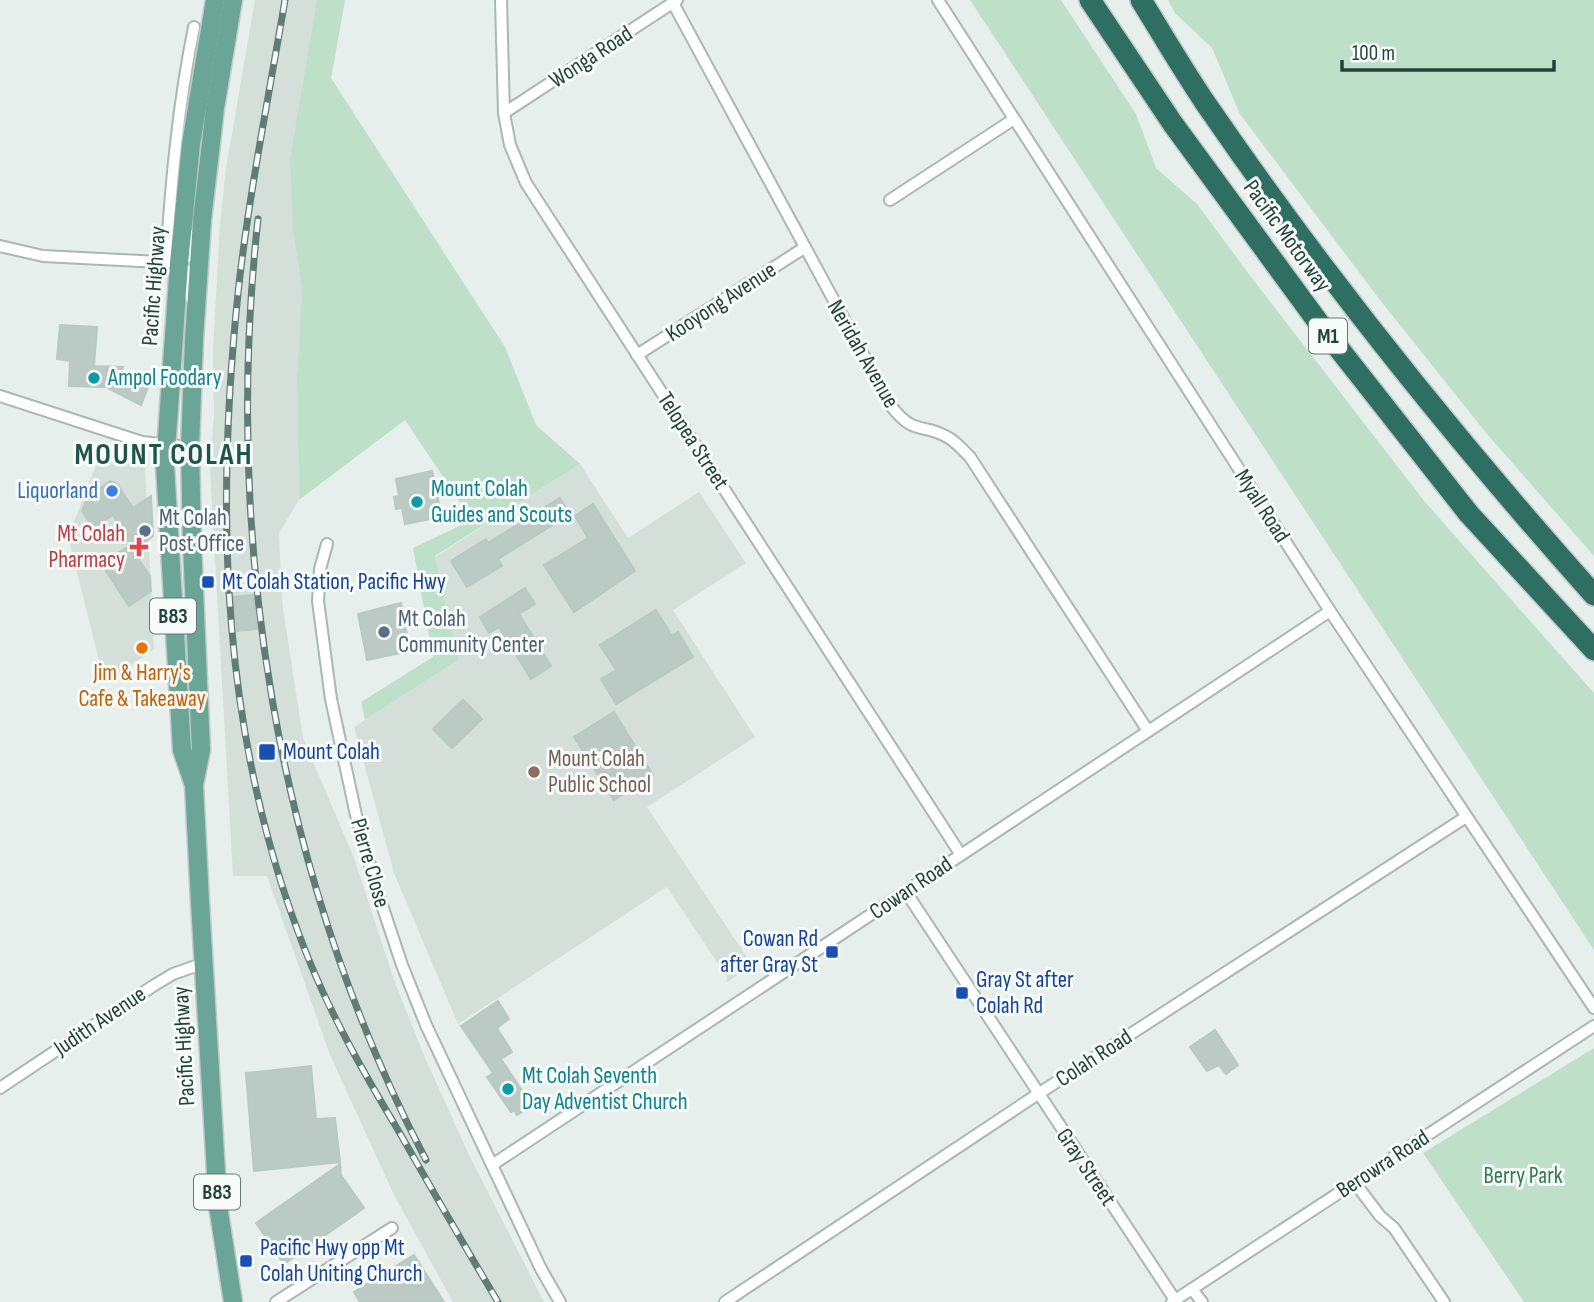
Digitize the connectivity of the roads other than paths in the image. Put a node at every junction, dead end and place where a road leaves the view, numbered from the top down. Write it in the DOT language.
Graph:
graph roads {
  1 [pos="215,0"];
  2 [pos="233,0"];
  3 [pos="500,0"];
  4 [pos="938,0"];
  5 [pos="1090,0"];
  6 [pos="1141,0"];
  7 [pos="676,1"];
  8 [pos="194,27"];
  9 [pos="504,113"];
  10 [pos="1014,119"];
  11 [pos="890,200"];
  12 [pos="202,220"];
  13 [pos="0,246"];
  14 [pos="804,248"];
  15 [pos="173,263"];
  16 [pos="196,310"];
  17 [pos="637,355"];
  18 [pos="0,396"];
  19 [pos="166,445"];
  20 [pos="190,447"];
  21 [pos="327,544"];
  22 [pos="1594,595"];
  23 [pos="1330,611"];
  24 [pos="1594,650"];
  25 [pos="1148,731"];
  26 [pos="194,785"];
  27 [pos="1466,817"];
  28 [pos="961,855"];
  29 [pos="906,892"];
  30 [pos="204,963"];
  31 [pos="1594,1007"];
  32 [pos="1594,1026"];
  33 [pos="0,1088"];
  34 [pos="1038,1094"];
  35 [pos="492,1165"];
  36 [pos="1355,1183"];
  37 [pos="393,1228"];
  38 [pos="1192,1289"];
  39 [pos="1173,1301"];
  40 [pos="233,1302"];
  41 [pos="276,1302"];
  42 [pos="560,1302"];
  43 [pos="724,1302"];
  44 [pos="1202,1302"];
  45 [pos="1444,1302"];
  1 -- 15 [label="main road, Pacific Highway / B83"];
  2 -- 12 [label="main road, Pacific Highway / B83"];
  3 -- 9 [label="street, Telopea Street"];
  4 -- 10 [label="street, Myall Road"];
  5 -- 24 [label="highway, Pacific Motorway / M1"];
  6 -- 22 [label="highway, Pacific Motorway / M1"];
  7 -- 9 [label="street, Wonga Road"];
  7 -- 14 [label="street, Neridah Avenue"];
  8 -- 15 [label="street"];
  9 -- 17 [label="street, Telopea Street"];
  10 -- 11 [label="street"];
  10 -- 23 [label="street, Myall Road"];
  12 -- 15 [label="street"];
  12 -- 16 [label="main road, Pacific Highway / B83"];
  13 -- 15 [label="street"];
  14 -- 17 [label="street, Kooyong Avenue"];
  14 -- 25 [label="street, Neridah Avenue"];
  15 -- 16 [label="street"];
  15 -- 19 [label="main road, Pacific Highway / B83"];
  16 -- 20 [label="main road, Pacific Highway / B83"];
  17 -- 28 [label="street, Telopea Street"];
  18 -- 19 [label="street"];
  19 -- 20 [label="street"];
  19 -- 26 [label="main road, Pacific Highway / B83"];
  20 -- 26 [label="main road, Pacific Highway / B83"];
  21 -- 35 [label="street, Pierre Close"];
  23 -- 25 [label="street, Cowan Road"];
  23 -- 27 [label="street, Myall Road"];
  25 -- 28 [label="street, Cowan Road"];
  26 -- 30 [label="main road, Pacific Highway / B83"];
  27 -- 31 [label="street, Myall Road"];
  27 -- 34 [label="street, Colah Road"];
  28 -- 29 [label="street, Cowan Road"];
  29 -- 34 [label="street, Gray Street"];
  29 -- 35 [label="street, Cowan Road"];
  30 -- 33 [label="street, Judith Avenue"];
  30 -- 40 [label="main road, Pacific Highway / B83"];
  32 -- 36 [label="street, Berowra Road"];
  34 -- 39 [label="street, Gray Street"];
  34 -- 43 [label="street, Colah Road"];
  35 -- 42 [label="street, Pierre Close"];
  36 -- 38 [label="street, Berowra Road"];
  36 -- 45 [label="street"];
  37 -- 41 [label="street"];
  38 -- 39 [label="street, Berowra Road"];
  38 -- 44 [label="street"];
}
